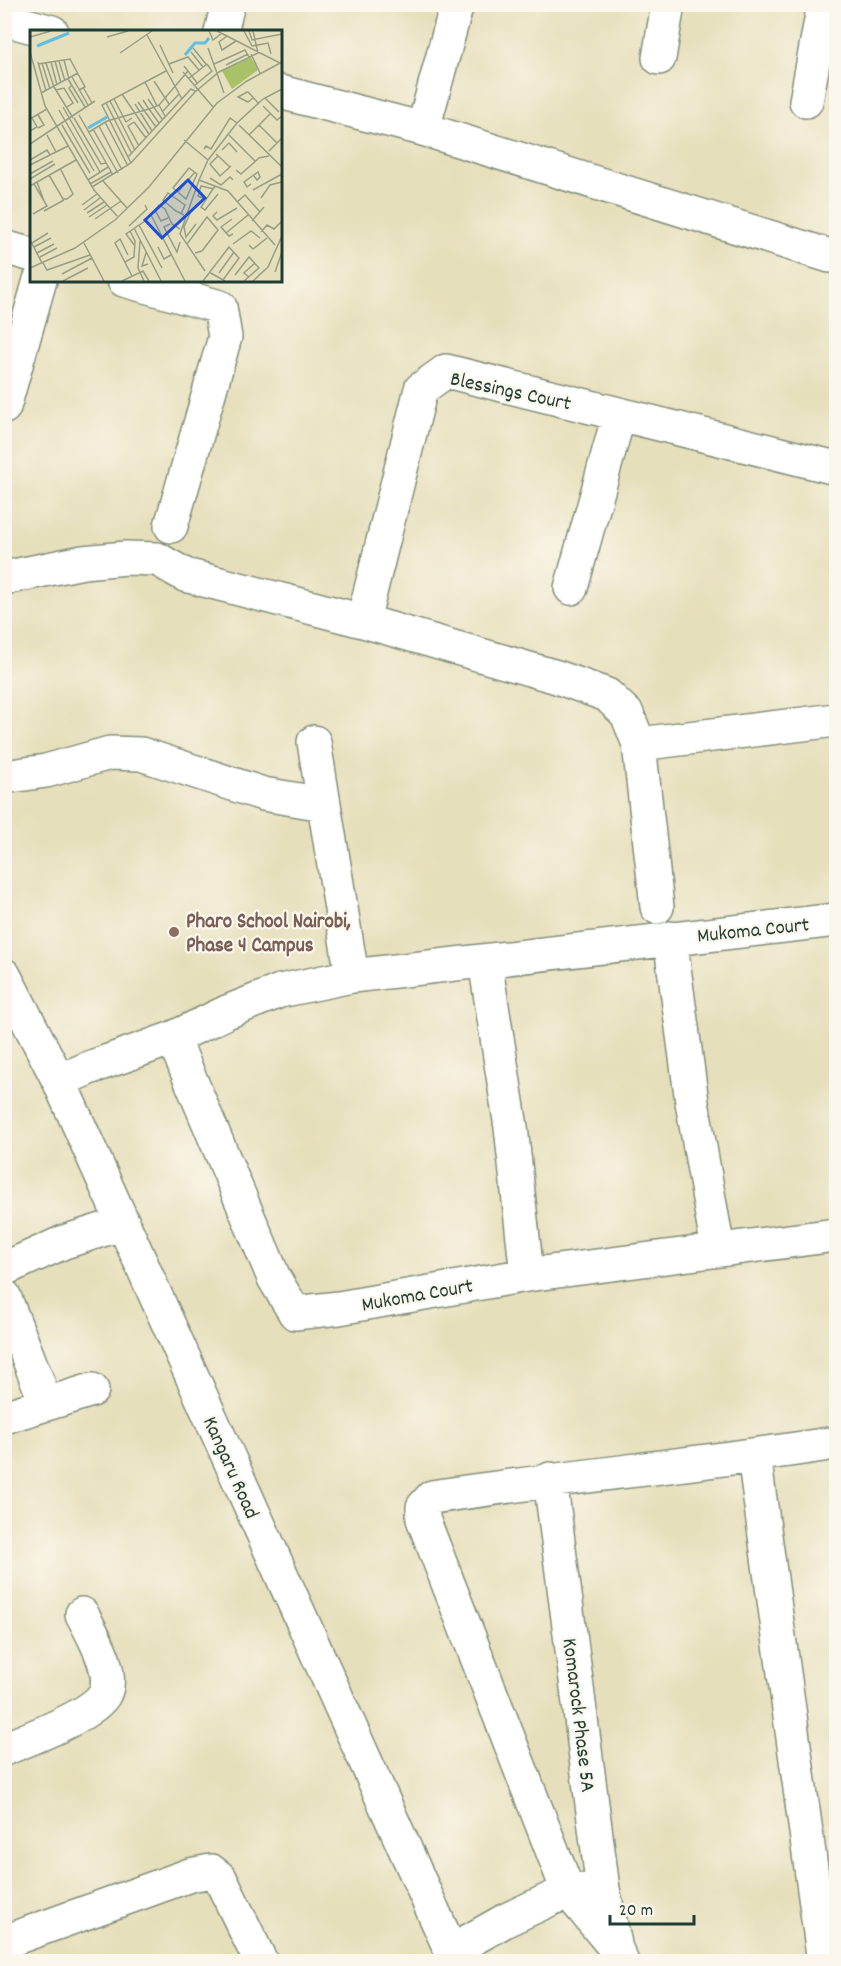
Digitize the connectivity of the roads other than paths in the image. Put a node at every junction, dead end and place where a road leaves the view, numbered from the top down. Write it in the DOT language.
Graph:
graph roads {
  1 [pos="228,4"];
  2 [pos="457,4"];
  3 [pos="668,4"];
  4 [pos="824,4"];
  5 [pos="8,14"];
  6 [pos="47,30"];
  7 [pos="222,30"];
  8 [pos="659,58"];
  9 [pos="282,93"];
  10 [pos="806,101"];
  11 [pos="423,129"];
  12 [pos="4,247"];
  13 [pos="30,254"];
  14 [pos="830,256"];
  15 [pos="39,282"];
  16 [pos="131,282"];
  17 [pos="4,407"];
  18 [pos="619,415"];
  19 [pos="837,468"];
  20 [pos="171,526"];
  21 [pos="4,578"];
  22 [pos="571,588"];
  23 [pos="363,621"];
  24 [pos="837,720"];
  25 [pos="314,742"];
  26 [pos="639,744"];
  27 [pos="4,777"];
  28 [pos="324,804"];
  29 [pos="657,907"];
  30 [pos="837,920"];
  31 [pos="670,938"];
  32 [pos="485,961"];
  33 [pos="4,975"];
  34 [pos="352,976"];
  35 [pos="173,1038"];
  36 [pos="58,1081"];
  37 [pos="122,1224"];
  38 [pos="837,1234"];
  39 [pos="718,1250"];
  40 [pos="4,1269"];
  41 [pos="527,1275"];
  42 [pos="4,1296"];
  43 [pos="92,1390"];
  44 [pos="46,1403"];
  45 [pos="4,1417"];
  46 [pos="837,1443"];
  47 [pos="754,1456"];
  48 [pos="550,1479"];
  49 [pos="82,1614"];
  50 [pos="4,1749"];
  51 [pos="603,1889"];
  52 [pos="568,1891"];
  53 [pos="4,1942"];
  54 [pos="619,1955"];
  55 [pos="454,1956"];
  56 [pos="261,1962"];
  57 [pos="824,1962"];
  1 -- 7 [label="street"];
  2 -- 11 [label="street"];
  3 -- 8 [label="street"];
  4 -- 10 [label="street"];
  5 -- 6 [label="street"];
  9 -- 11 [label="street"];
  11 -- 14 [label="street"];
  12 -- 13 [label="street"];
  15 -- 17 [label="street"];
  16 -- 20 [label="street"];
  18 -- 19 [label="street, Blessings Court"];
  18 -- 22 [label="street"];
  18 -- 23 [label="street, Blessings Court"];
  21 -- 23 [label="street"];
  23 -- 26 [label="street"];
  24 -- 26 [label="street"];
  25 -- 28 [label="street"];
  26 -- 29 [label="street"];
  27 -- 28 [label="street"];
  28 -- 34 [label="street"];
  30 -- 31 [label="street, Mukoma Court"];
  31 -- 32 [label="street, Mukoma Court"];
  31 -- 39 [label="street"];
  32 -- 34 [label="street, Mukoma Court"];
  32 -- 41 [label="street"];
  33 -- 36 [label="street, Kangaru Road"];
  34 -- 35 [label="street, Mukoma Court"];
  35 -- 36 [label="street, Mukoma Court"];
  35 -- 41 [label="street, Mukoma Court"];
  36 -- 37 [label="street, Kangaru Road"];
  37 -- 40 [label="street"];
  37 -- 55 [label="street, Kangaru Road"];
  38 -- 39 [label="street, Mukoma Court"];
  39 -- 41 [label="street, Mukoma Court"];
  42 -- 44 [label="street"];
  43 -- 44 [label="street"];
  44 -- 45 [label="street"];
  46 -- 47 [label="street"];
  47 -- 48 [label="street"];
  47 -- 57 [label="street"];
  48 -- 51 [label="street, Komarock Phase 5A"];
  48 -- 52 [label="street"];
  49 -- 50 [label="street"];
  51 -- 52 [label="street"];
  51 -- 54 [label="street, Komarock Phase 5A"];
  52 -- 54 [label="street"];
  52 -- 55 [label="street"];
  53 -- 56 [label="street"];
}
